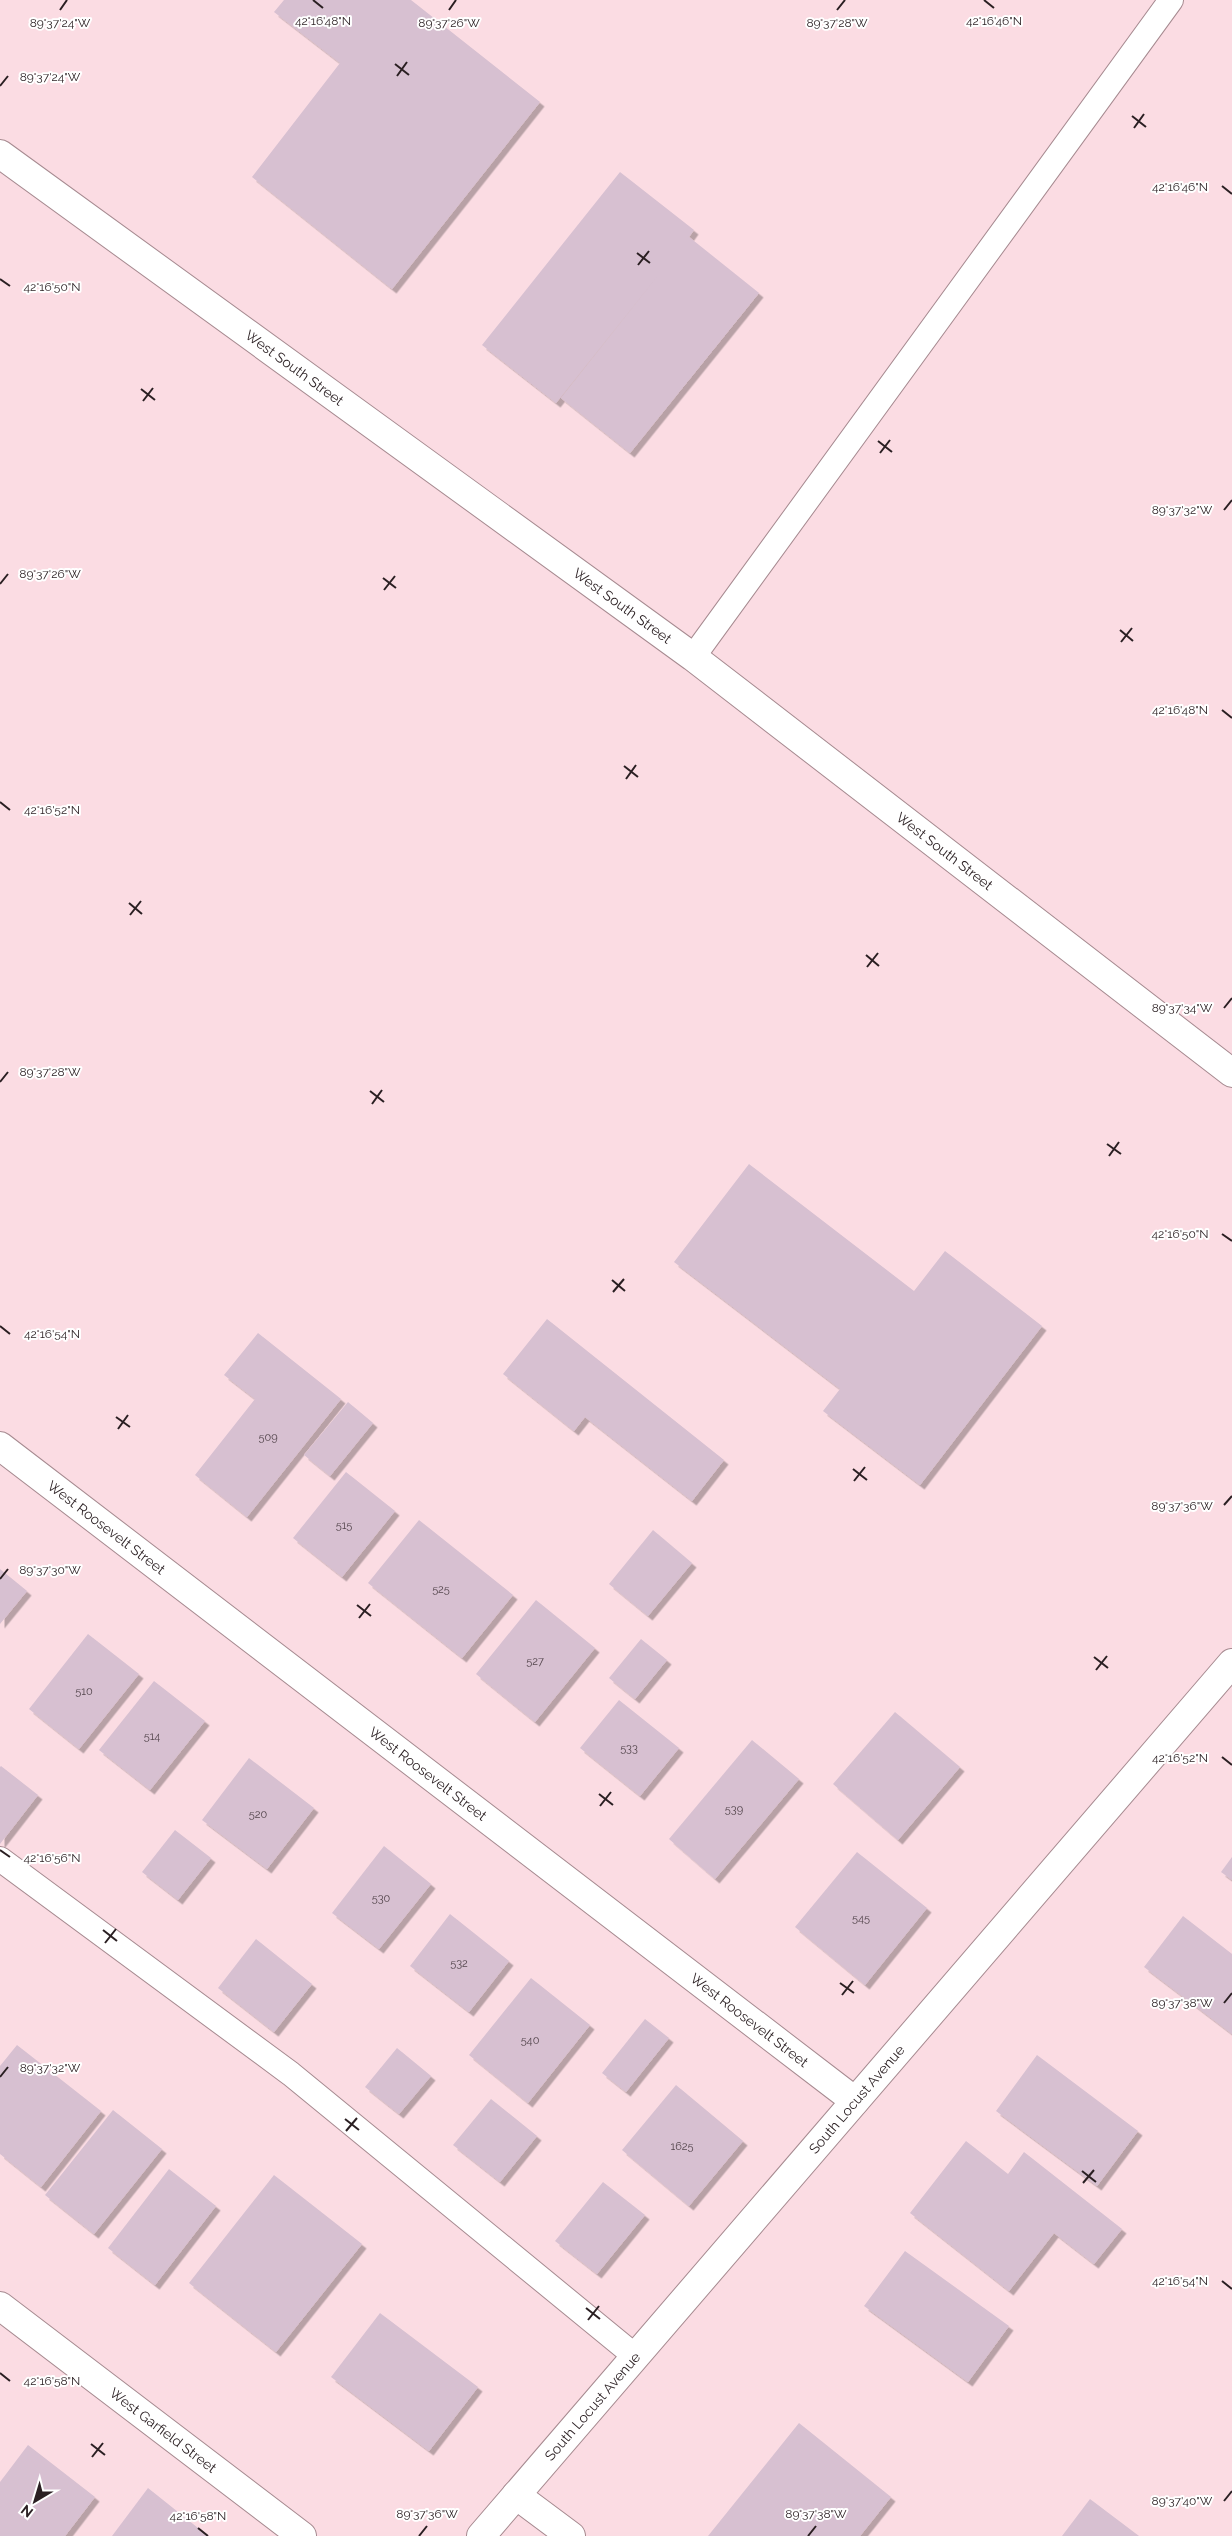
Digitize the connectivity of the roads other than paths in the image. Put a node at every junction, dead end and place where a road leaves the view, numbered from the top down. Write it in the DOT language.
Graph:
graph roads {
  1 [pos="1171,0"];
  2 [pos="0,154"];
  3 [pos="693,657"];
  4 [pos="1232,1073"];
  5 [pos="0,1446"];
  6 [pos="1232,1663"];
  7 [pos="0,1859"];
  8 [pos="855,2101"];
  9 [pos="0,2306"];
  10 [pos="634,2356"];
  11 [pos="516,2495"];
  12 [pos="302,2536"];
  13 [pos="481,2536"];
  14 [pos="571,2536"];
  1 -- 3 [label="lane"];
  2 -- 3 [label="street, West South Street"];
  3 -- 4 [label="street, West South Street"];
  5 -- 8 [label="street, West Roosevelt Street"];
  6 -- 8 [label="street, South Locust Avenue"];
  7 -- 10 [label="lane"];
  8 -- 10 [label="street, South Locust Avenue"];
  9 -- 12 [label="street, West Garfield Street"];
  10 -- 11 [label="street, South Locust Avenue"];
  11 -- 13 [label="street, South Locust Avenue"];
  11 -- 14 [label="street"];
}
